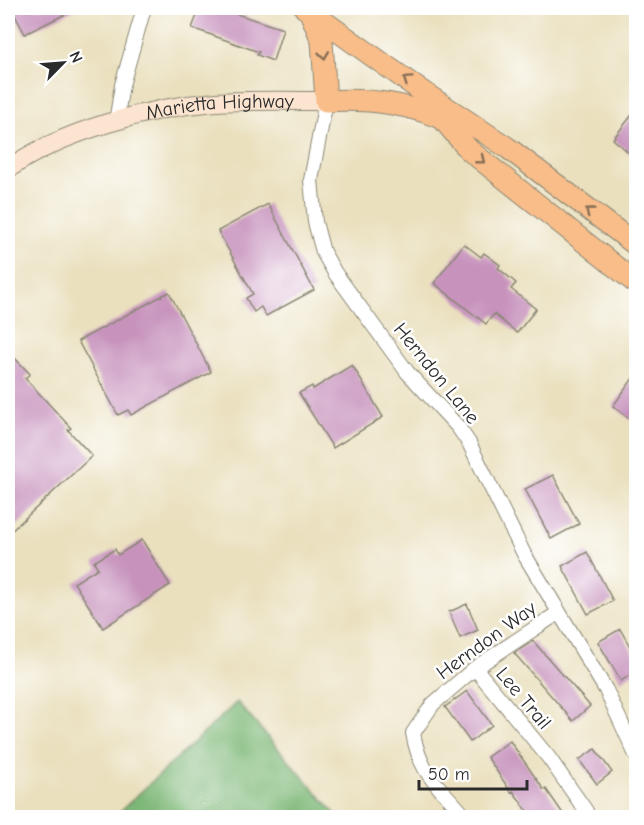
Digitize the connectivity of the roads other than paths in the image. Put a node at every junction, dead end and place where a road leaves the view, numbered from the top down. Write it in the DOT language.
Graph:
graph roads {
  1 [pos="144,8"];
  2 [pos="307,9"];
  3 [pos="326,101"];
  4 [pos="441,117"];
  5 [pos="116,122"];
  6 [pos="508,148"];
  7 [pos="8,169"];
  8 [pos="636,245"];
  9 [pos="636,283"];
  10 [pos="558,612"];
  11 [pos="474,668"];
  12 [pos="636,754"];
  13 [pos="586,811"];
  14 [pos="466,818"];
  1 -- 5 [label="street"];
  2 -- 3 [label="main road, one-way"];
  6 -- 2 [label="main road, Marietta Highway, one-way"];
  3 -- 4 [label="main road, Marietta Highway"];
  3 -- 5 [label="main road, Marietta Highway"];
  3 -- 10 [label="street, Herndon Lane"];
  4 -- 6 [label="main road, Marietta Highway"];
  4 -- 9 [label="main road, one-way"];
  5 -- 7 [label="main road, Marietta Highway"];
  8 -- 6 [label="main road, Marietta Highway, one-way"];
  10 -- 11 [label="street, Herndon Way"];
  10 -- 12 [label="street, Herndon Lane"];
  11 -- 13 [label="street, Lee Trail"];
  11 -- 14 [label="street, Herndon Way"];
}
